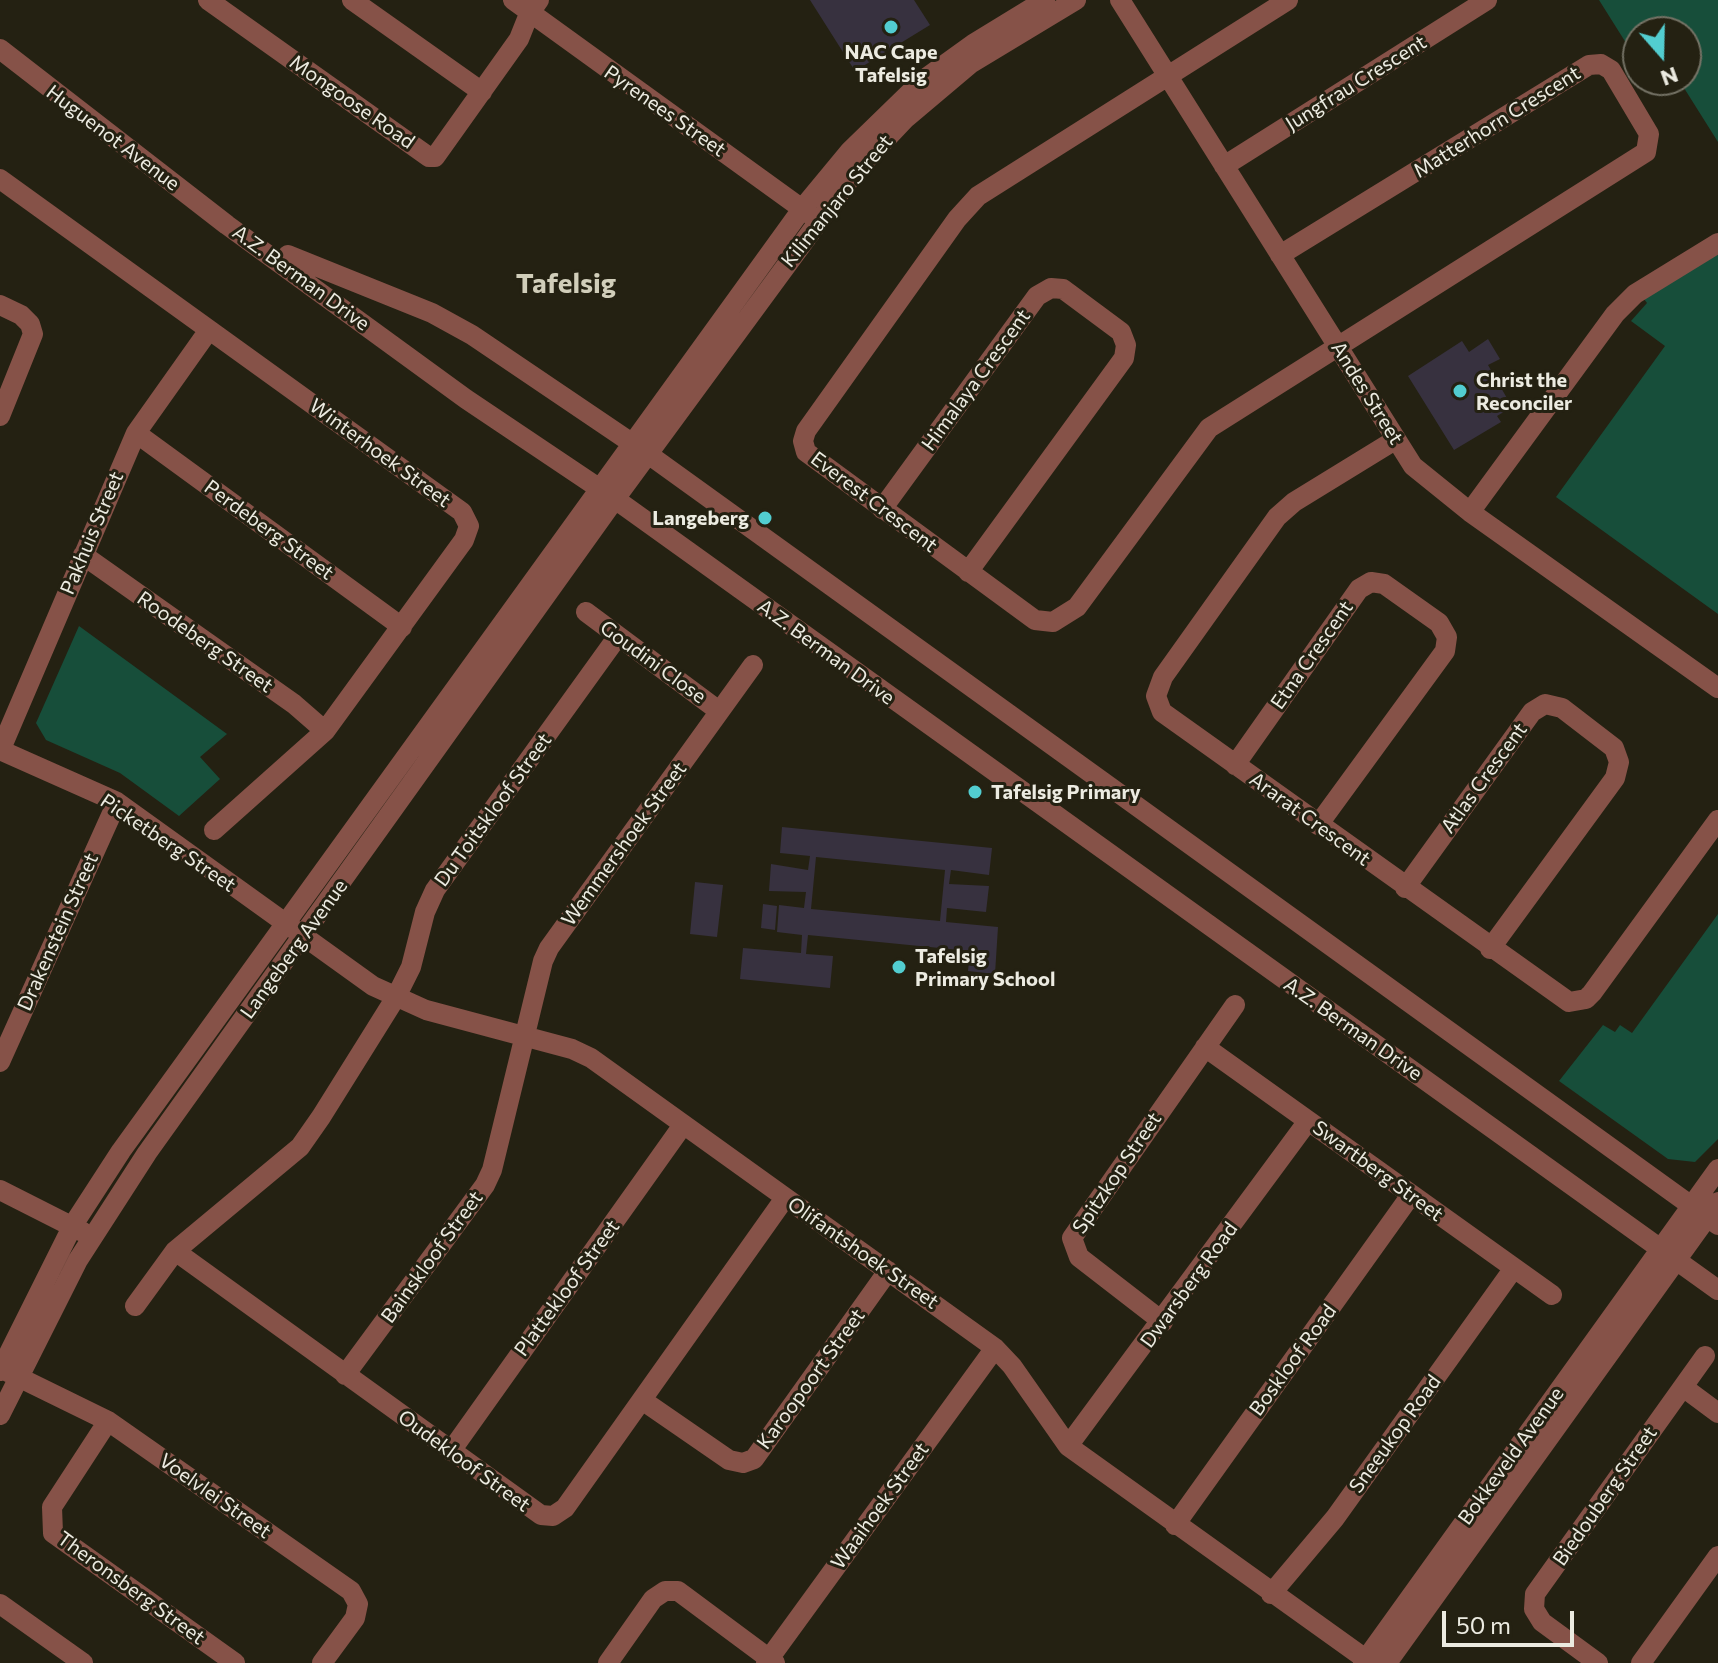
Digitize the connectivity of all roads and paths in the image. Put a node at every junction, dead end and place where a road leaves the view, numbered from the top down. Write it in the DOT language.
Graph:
graph roads {
  1 [pos="208,0"];
  2 [pos="352,0"];
  3 [pos="1045,0"];
  4 [pos="1076,0"];
  5 [pos="1120,0"];
  6 [pos="1288,0"];
  7 [pos="1487,0"];
  8 [pos="527,5"];
  9 [pos="0,49"];
  10 [pos="1168,77"];
  11 [pos="482,92"];
  12 [pos="1224,166"];
  13 [pos="0,179"];
  14 [pos="810,215"];
  15 [pos="227,225"];
  16 [pos="1718,243"];
  17 [pos="1280,255"];
  18 [pos="0,305"];
  19 [pos="209,330"];
  20 [pos="1336,344"];
  21 [pos="0,416"];
  22 [pos="136,433"];
  23 [pos="1395,440"];
  24 [pos="641,449"];
  25 [pos="608,495"];
  26 [pos="882,509"];
  27 [pos="1470,512"];
  28 [pos="83,555"];
  29 [pos="968,572"];
  30 [pos="586,612"];
  31 [pos="402,627"];
  32 [pos="618,636"];
  33 [pos="753,665"];
  34 [pos="1718,688"];
  35 [pos="719,711"];
  36 [pos="325,731"];
  37 [pos="0,751"];
  38 [pos="1235,765"];
  39 [pos="117,802"];
  40 [pos="1718,820"];
  41 [pos="1318,825"];
  42 [pos="214,830"];
  43 [pos="1405,888"];
  44 [pos="294,932"];
  45 [pos="1490,949"];
  46 [pos="396,997"];
  47 [pos="1235,1005"];
  48 [pos="524,1037"];
  49 [pos="1205,1047"];
  50 [pos="0,1062"];
  51 [pos="1308,1121"];
  52 [pos="683,1125"];
  53 [pos="1718,1169"];
  54 [pos="0,1190"];
  55 [pos="1411,1195"];
  56 [pos="785,1198"];
  57 [pos="1709,1213"];
  58 [pos="73,1225"];
  59 [pos="92,1239"];
  60 [pos="175,1251"];
  61 [pos="1668,1254"];
  62 [pos="1514,1268"];
  63 [pos="888,1271"];
  64 [pos="1718,1290"];
  65 [pos="1552,1295"];
  66 [pos="135,1306"];
  67 [pos="1163,1322"];
  68 [pos="995,1348"];
  69 [pos="1705,1356"];
  70 [pos="7,1372"];
  71 [pos="345,1375"];
  72 [pos="1683,1387"];
  73 [pos="642,1400"];
  74 [pos="1718,1413"];
  75 [pos="0,1415"];
  76 [pos="108,1421"];
  77 [pos="1068,1446"];
  78 [pos="451,1451"];
  79 [pos="1175,1525"];
  80 [pos="1718,1556"];
  81 [pos="1271,1594"];
  82 [pos="0,1604"];
  83 [pos="770,1662"];
  84 [pos="1366,1662"];
  85 [pos="83,1663"];
  86 [pos="235,1663"];
  87 [pos="322,1663"];
  88 [pos="608,1663"];
  89 [pos="1387,1663"];
  90 [pos="1598,1663"];
  91 [pos="1641,1663"];
  1 -- 11 [label="street, Mongoose Road"];
  2 -- 11 [label="street"];
  3 -- 14 [label="street, Kilimanjaro Street"];
  4 -- 14 [label="street, Kilimanjaro Street"];
  5 -- 10 [label="street, Andes Street"];
  6 -- 10 [label="street"];
  7 -- 12 [label="street, Jungfrau Crescent"];
  8 -- 11 [label="street, Mongoose Road"];
  8 -- 14 [label="street, Pyrenees Street"];
  9 -- 15 [label="street, Huguenot Avenue"];
  10 -- 12 [label="street, Andes Street"];
  10 -- 26 [label="street, Everest Crescent"];
  12 -- 17 [label="street, Andes Street"];
  13 -- 19 [label="street, Winterhoek Street"];
  14 -- 24 [label="street, Kilimanjaro Street"];
  15 -- 24 [label="street, A.Z. Berman Drive"];
  15 -- 25 [label="street, A.Z. Berman Drive"];
  16 -- 27 [label="street"];
  17 -- 20 [label="street, Andes Street"];
  17 -- 20 [label="street, Matterhorn Crescent"];
  18 -- 21 [label="street"];
  19 -- 22 [label="street, Pakhuis Street"];
  19 -- 31 [label="street, Winterhoek Street"];
  20 -- 23 [label="street, Andes Street"];
  20 -- 29 [label="street, Everest Crescent"];
  22 -- 28 [label="street, Pakhuis Street"];
  22 -- 31 [label="street, Perdeberg Street"];
  23 -- 27 [label="street, Andes Street"];
  23 -- 38 [label="street, Ararat Crescent"];
  24 -- 25 [label="street, Kilimanjaro Street"];
  24 -- 57 [label="street, A.Z. Berman Drive"];
  25 -- 44 [label="street, Langeberg Avenue"];
  25 -- 61 [label="street, A.Z. Berman Drive"];
  26 -- 29 [label="street, Everest Crescent"];
  26 -- 29 [label="street, Himalaya Crescent"];
  27 -- 34 [label="street, Andes Street"];
  28 -- 36 [label="street, Roodeberg Street"];
  28 -- 37 [label="street, Pakhuis Street"];
  30 -- 32 [label="street, Goudini Close"];
  31 -- 36 [label="street, Winterhoek Street"];
  32 -- 35 [label="street, Goudini Close"];
  32 -- 46 [label="street, Du Toitskloof Street"];
  33 -- 35 [label="street, Wemmershoek Street"];
  35 -- 48 [label="street, Wemmershoek Street"];
  36 -- 42 [label="street, Winterhoek Street"];
  37 -- 39 [label="street, Picketberg Street"];
  38 -- 41 [label="street, Ararat Crescent"];
  38 -- 41 [label="street, Etna Crescent"];
  39 -- 44 [label="street, Picketberg Street"];
  39 -- 50 [label="street, Drakenstein Street"];
  40 -- 45 [label="street, Ararat Crescent"];
  41 -- 43 [label="street, Ararat Crescent"];
  43 -- 45 [label="street, Ararat Crescent"];
  43 -- 45 [label="street, Atlas Crescent"];
  44 -- 46 [label="street, Olifantshoek Street"];
  44 -- 58 [label="street, Langeberg Avenue"];
  44 -- 59 [label="street, Langeberg Avenue"];
  46 -- 48 [label="street, Olifantshoek Street"];
  46 -- 60 [label="street, Du Toitskloof Street"];
  47 -- 49 [label="street, Spitzkop Street"];
  48 -- 52 [label="street, Olifantshoek Street"];
  48 -- 71 [label="street, Bainskloof Street"];
  49 -- 51 [label="street, Swartberg Street"];
  49 -- 67 [label="street, Spitzkop Street"];
  51 -- 55 [label="street, Swartberg Street"];
  51 -- 67 [label="street, Dwarsberg Road"];
  52 -- 56 [label="street, Olifantshoek Street"];
  52 -- 78 [label="street, Plattekloof Street"];
  53 -- 57 [label="street"];
  54 -- 58 [label="street"];
  55 -- 62 [label="street, Swartberg Street"];
  55 -- 79 [label="street, Boskloof Road"];
  56 -- 63 [label="street, Olifantshoek Street"];
  56 -- 73 [label="street, Oudekloof Street"];
  57 -- 61 [label="street"];
  58 -- 59 [label="street"];
  58 -- 70 [label="street, Langeberg Avenue"];
  59 -- 70 [label="street, Langeberg Avenue"];
  60 -- 66 [label="street, Du Toitskloof Street"];
  60 -- 71 [label="street, Oudekloof Street"];
  61 -- 64 [label="street, A.Z. Berman Drive"];
  61 -- 84 [label="street, Bokkeveld Avenue"];
  61 -- 89 [label="street, Bokkeveld Avenue"];
  62 -- 65 [label="street, Swartberg Street"];
  62 -- 81 [label="street, Sneeukop Road"];
  63 -- 68 [label="street, Olifantshoek Street"];
  63 -- 73 [label="street, Karoopoort Street"];
  67 -- 77 [label="street, Dwarsberg Road"];
  68 -- 77 [label="street, Olifantshoek Street"];
  68 -- 83 [label="street, Waaihoek Street"];
  69 -- 72 [label="street, Biedouberg Street"];
  70 -- 75 [label="street, Langeberg Avenue"];
  70 -- 76 [label="street, Voelvlei Street"];
  71 -- 78 [label="street, Oudekloof Street"];
  72 -- 74 [label="street"];
  72 -- 90 [label="street, Biedouberg Street"];
  73 -- 78 [label="street, Oudekloof Street"];
  76 -- 86 [label="street, Theronsberg Street"];
  76 -- 87 [label="street, Voelvlei Street"];
  77 -- 79 [label="street, Olifantshoek Street"];
  79 -- 81 [label="street, Olifantshoek Street"];
  80 -- 91 [label="street"];
  81 -- 84 [label="street, Olifantshoek Street"];
  82 -- 85 [label="street"];
  83 -- 88 [label="street"];
}
